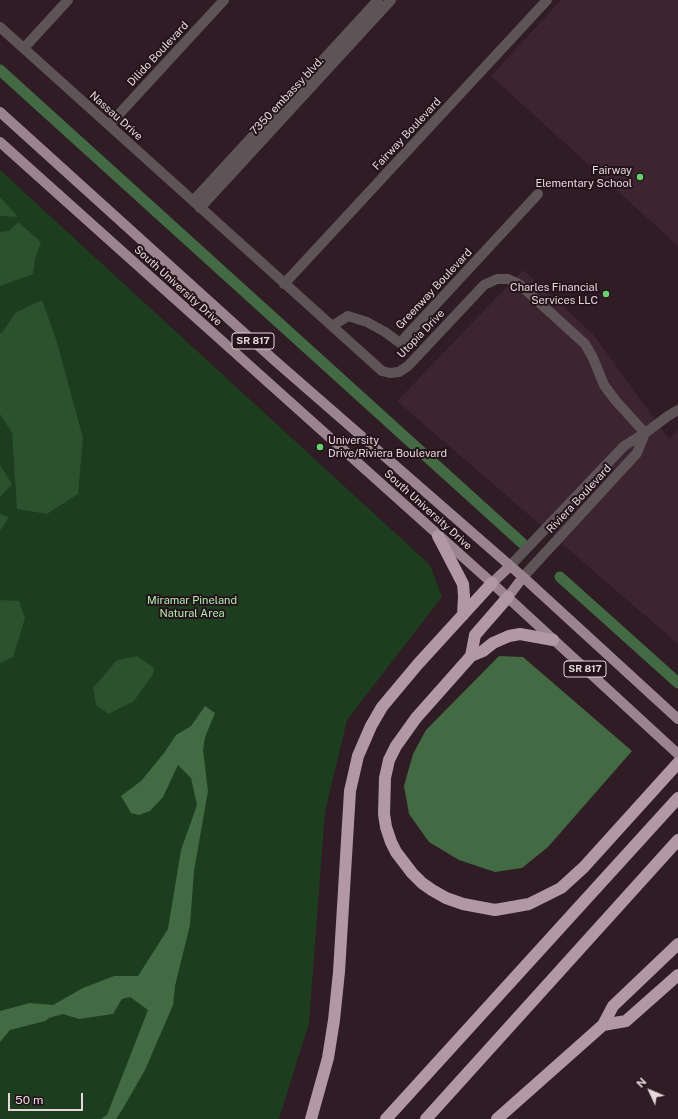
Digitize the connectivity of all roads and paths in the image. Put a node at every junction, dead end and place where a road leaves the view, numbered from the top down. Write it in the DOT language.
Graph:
graph roads {
  1 [pos="68,0"];
  2 [pos="224,0"];
  3 [pos="378,0"];
  4 [pos="391,0"];
  5 [pos="547,0"];
  6 [pos="0,27"];
  7 [pos="24,48"];
  8 [pos="0,112"];
  9 [pos="109,125"];
  10 [pos="0,142"];
  11 [pos="538,194"];
  12 [pos="197,204"];
  13 [pos="284,284"];
  14 [pos="332,326"];
  15 [pos="678,410"];
  16 [pos="645,433"];
  17 [pos="438,536"];
  18 [pos="510,566"];
  19 [pos="523,577"];
  20 [pos="492,583"];
  21 [pos="508,597"];
  22 [pos="463,615"];
  23 [pos="553,640"];
  24 [pos="471,656"];
  25 [pos="678,719"];
  26 [pos="678,754"];
  27 [pos="678,764"];
  28 [pos="677,799"];
  29 [pos="678,840"];
  30 [pos="678,944"];
  31 [pos="678,975"];
  32 [pos="603,1025"];
  33 [pos="311,1119"];
  34 [pos="386,1119"];
  35 [pos="426,1119"];
  36 [pos="497,1119"];
  1 -- 7 [label="street"];
  2 -- 9 [label="street, Dilido Boulevard"];
  3 -- 12 [label="street"];
  4 -- 12 [label="street, 7350 embassy blvd."];
  5 -- 13 [label="street, Fairway Boulevard"];
  6 -- 7 [label="street"];
  7 -- 9 [label="street, Nassau Drive"];
  8 -- 18 [label="main road, South University Drive / SR 817"];
  9 -- 12 [label="street, Nassau Drive"];
  10 -- 17 [label="main road, South University Drive / SR 817"];
  11 -- 14 [label="street, Greenway Boulevard"];
  12 -- 13 [label="street, Utopia Drive"];
  13 -- 14 [label="street, Utopia Drive"];
  14 -- 16 [label="street, Utopia Drive"];
  15 -- 16 [label="street, Riviera Boulevard"];
  16 -- 18 [label="street, Riviera Boulevard"];
  16 -- 19 [label="street, Riviera Boulevard"];
  17 -- 20 [label="main road, South University Drive / SR 817"];
  17 -- 22 [label="highway"];
  18 -- 19 [label="main road, South University Drive / SR 817"];
  18 -- 20 [label="main road"];
  19 -- 21 [label="main road"];
  19 -- 25 [label="main road, South University Drive / SR 817"];
  20 -- 21 [label="main road, South University Drive / SR 817"];
  20 -- 22 [label="highway"];
  21 -- 23 [label="main road, South University Drive / SR 817"];
  21 -- 24 [label="highway"];
  22 -- 33 [label="highway"];
  23 -- 24 [label="highway"];
  23 -- 26 [label="main road, South University Drive / SR 817"];
  24 -- 27 [label="highway"];
  28 -- 34 [label="highway"];
  29 -- 35 [label="highway"];
  30 -- 32 [label="highway"];
  31 -- 32 [label="highway"];
  32 -- 36 [label="highway"];
}
